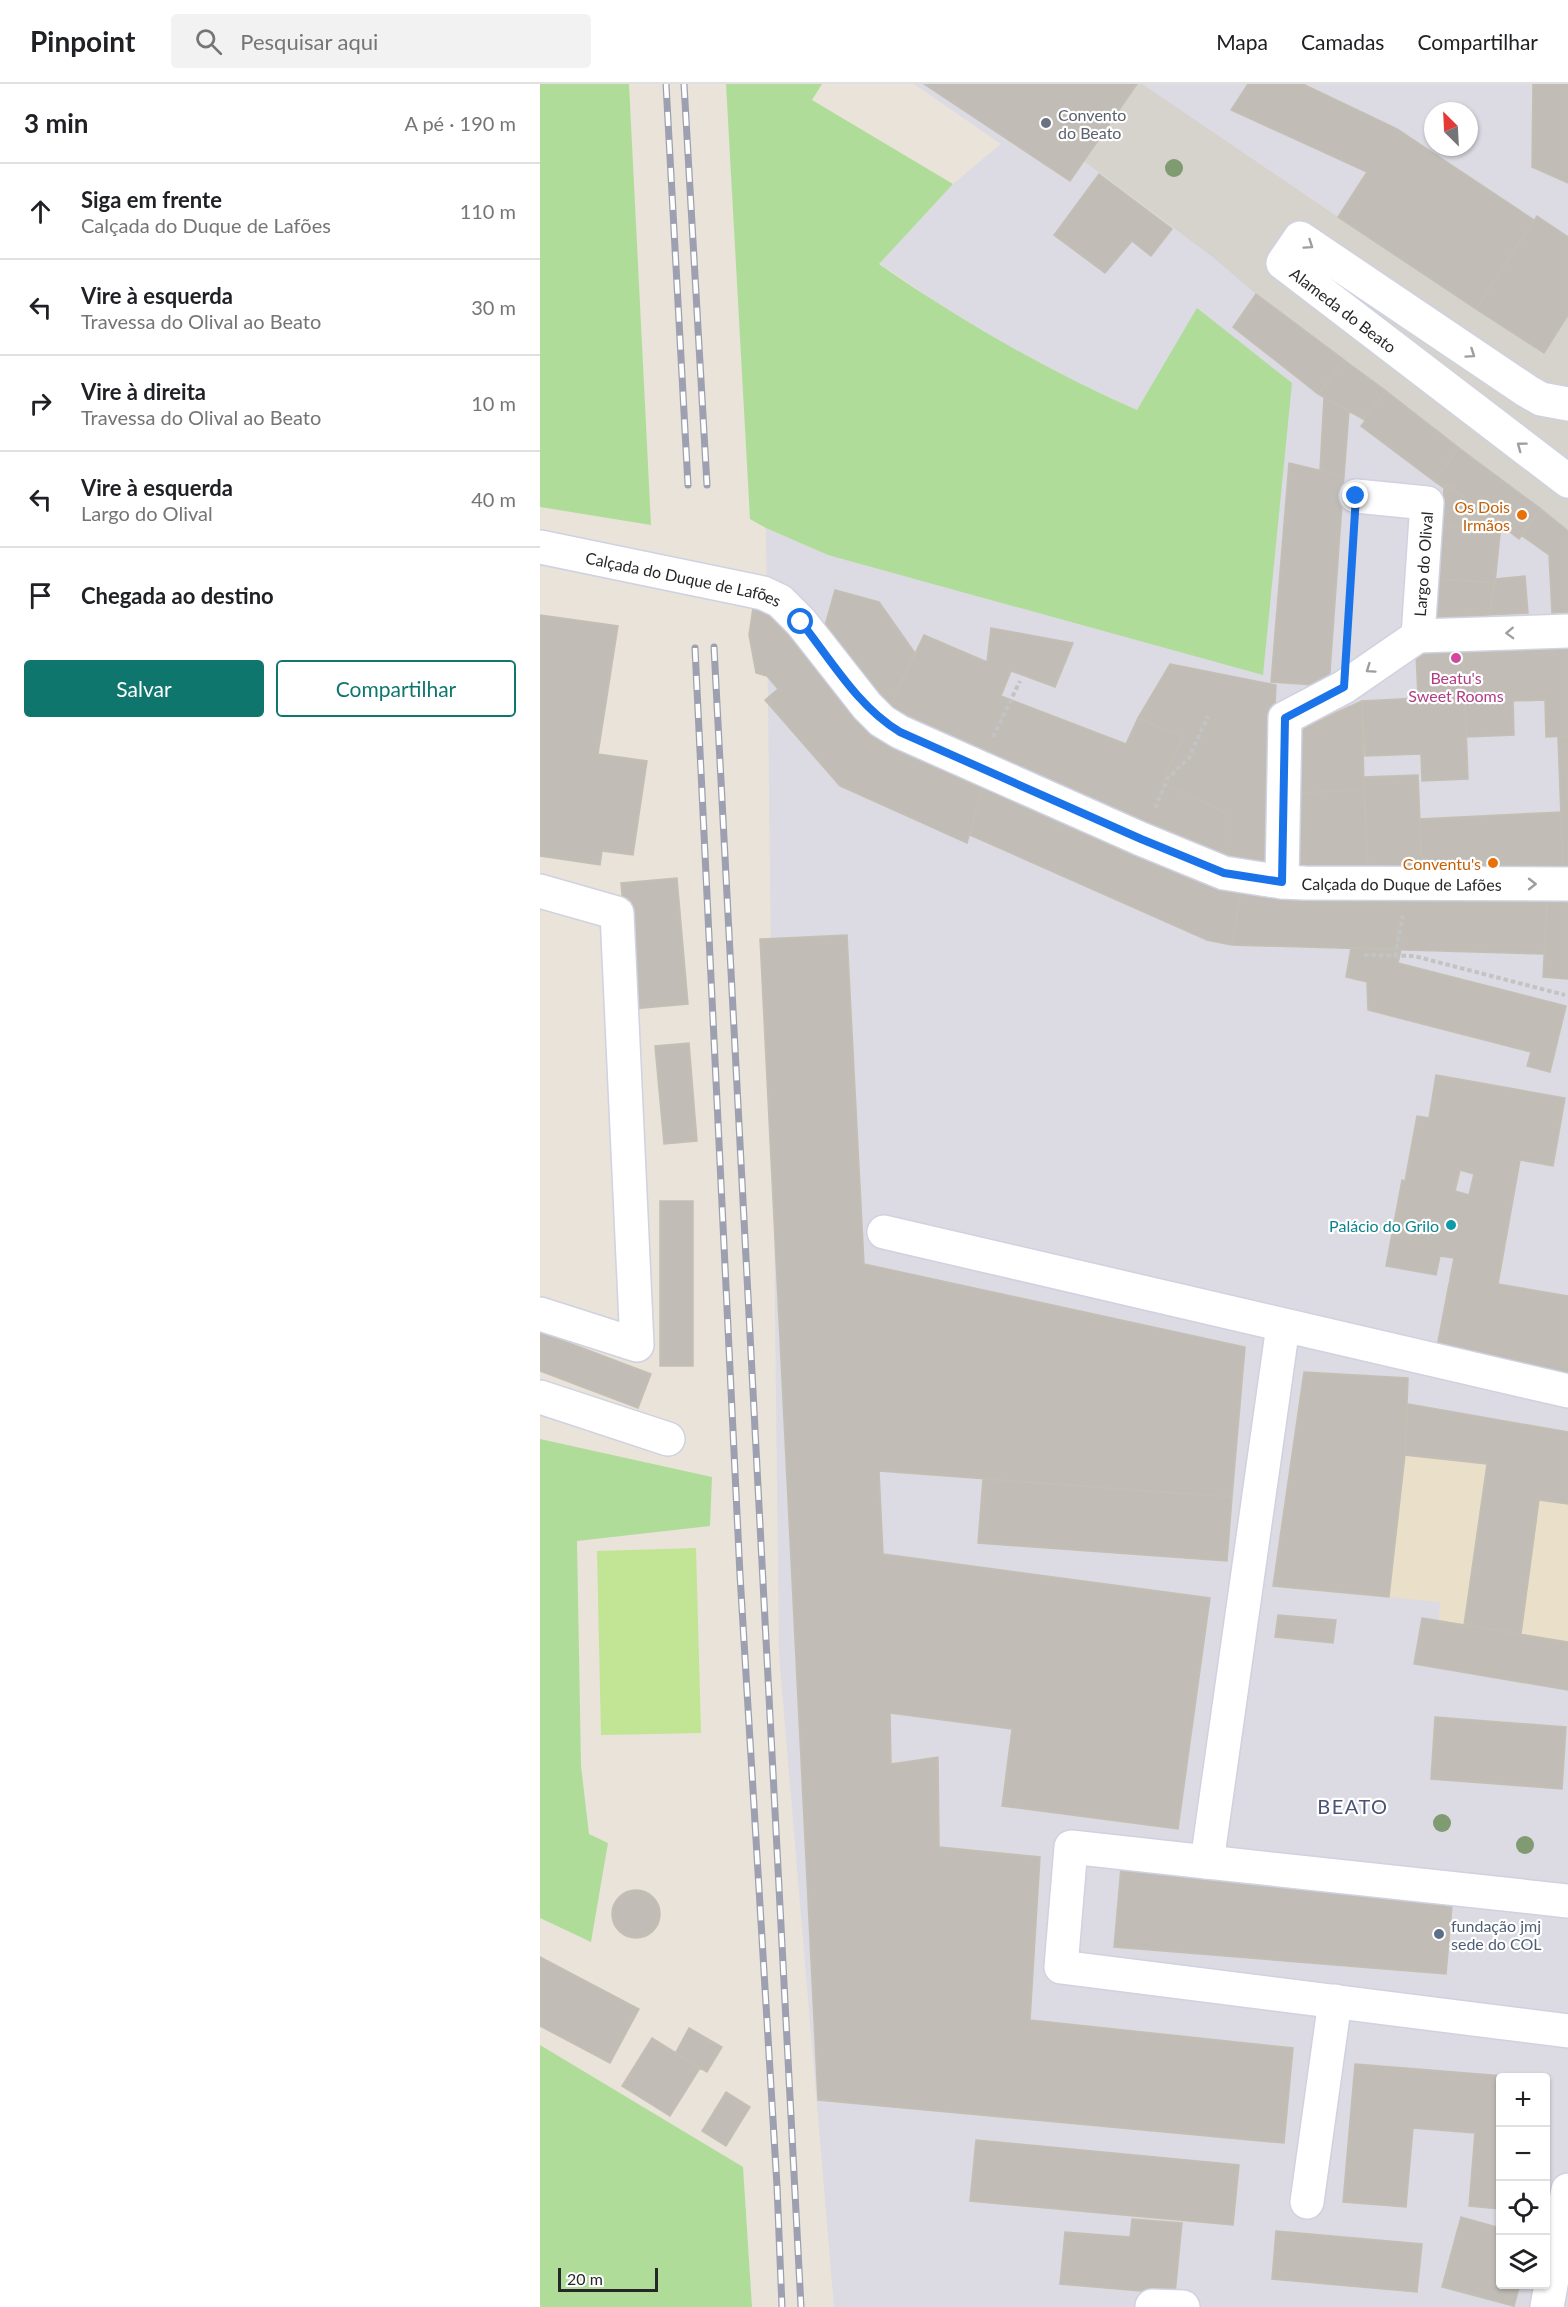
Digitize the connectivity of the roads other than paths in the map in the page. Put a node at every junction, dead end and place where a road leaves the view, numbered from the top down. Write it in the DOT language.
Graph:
graph roads {
  1 [pos="1568,404"];
  2 [pos="1568,481"];
  3 [pos="1356,496"];
  4 [pos="540,546"];
  5 [pos="1568,630"];
  6 [pos="1418,636"];
  7 [pos="1282,882"];
  8 [pos="1568,884"];
  9 [pos="540,891"];
  10 [pos="884,1232"];
  11 [pos="540,1314"];
  12 [pos="1283,1326"];
  13 [pos="1568,1391"];
  14 [pos="540,1397"];
  15 [pos="668,1439"];
  16 [pos="1207,1862"];
  17 [pos="1568,1901"];
  18 [pos="1335,2001"];
  19 [pos="1568,2031"];
  20 [pos="1568,2190"];
  21 [pos="1307,2202"];
  22 [pos="1152,2306"];
  23 [pos="1184,2307"];
  24 [pos="1547,2307"];
  2 -- 1 [label="street, Alameda do Beato, one-way"];
  3 -- 6 [label="street, Largo do Olival"];
  4 -- 7 [label="street, Calçada do Duque de Lafões"];
  5 -- 6 [label="street, one-way"];
  6 -- 7 [label="street, one-way"];
  7 -- 8 [label="street, Calçada do Duque de Lafões, one-way"];
  9 -- 11 [label="street"];
  10 -- 12 [label="street"];
  12 -- 13 [label="street"];
  12 -- 16 [label="street"];
  14 -- 15 [label="street"];
  16 -- 17 [label="street"];
  16 -- 18 [label="street"];
  18 -- 19 [label="street"];
  18 -- 21 [label="street"];
  20 -- 24 [label="street"];
  22 -- 23 [label="street"];
}
